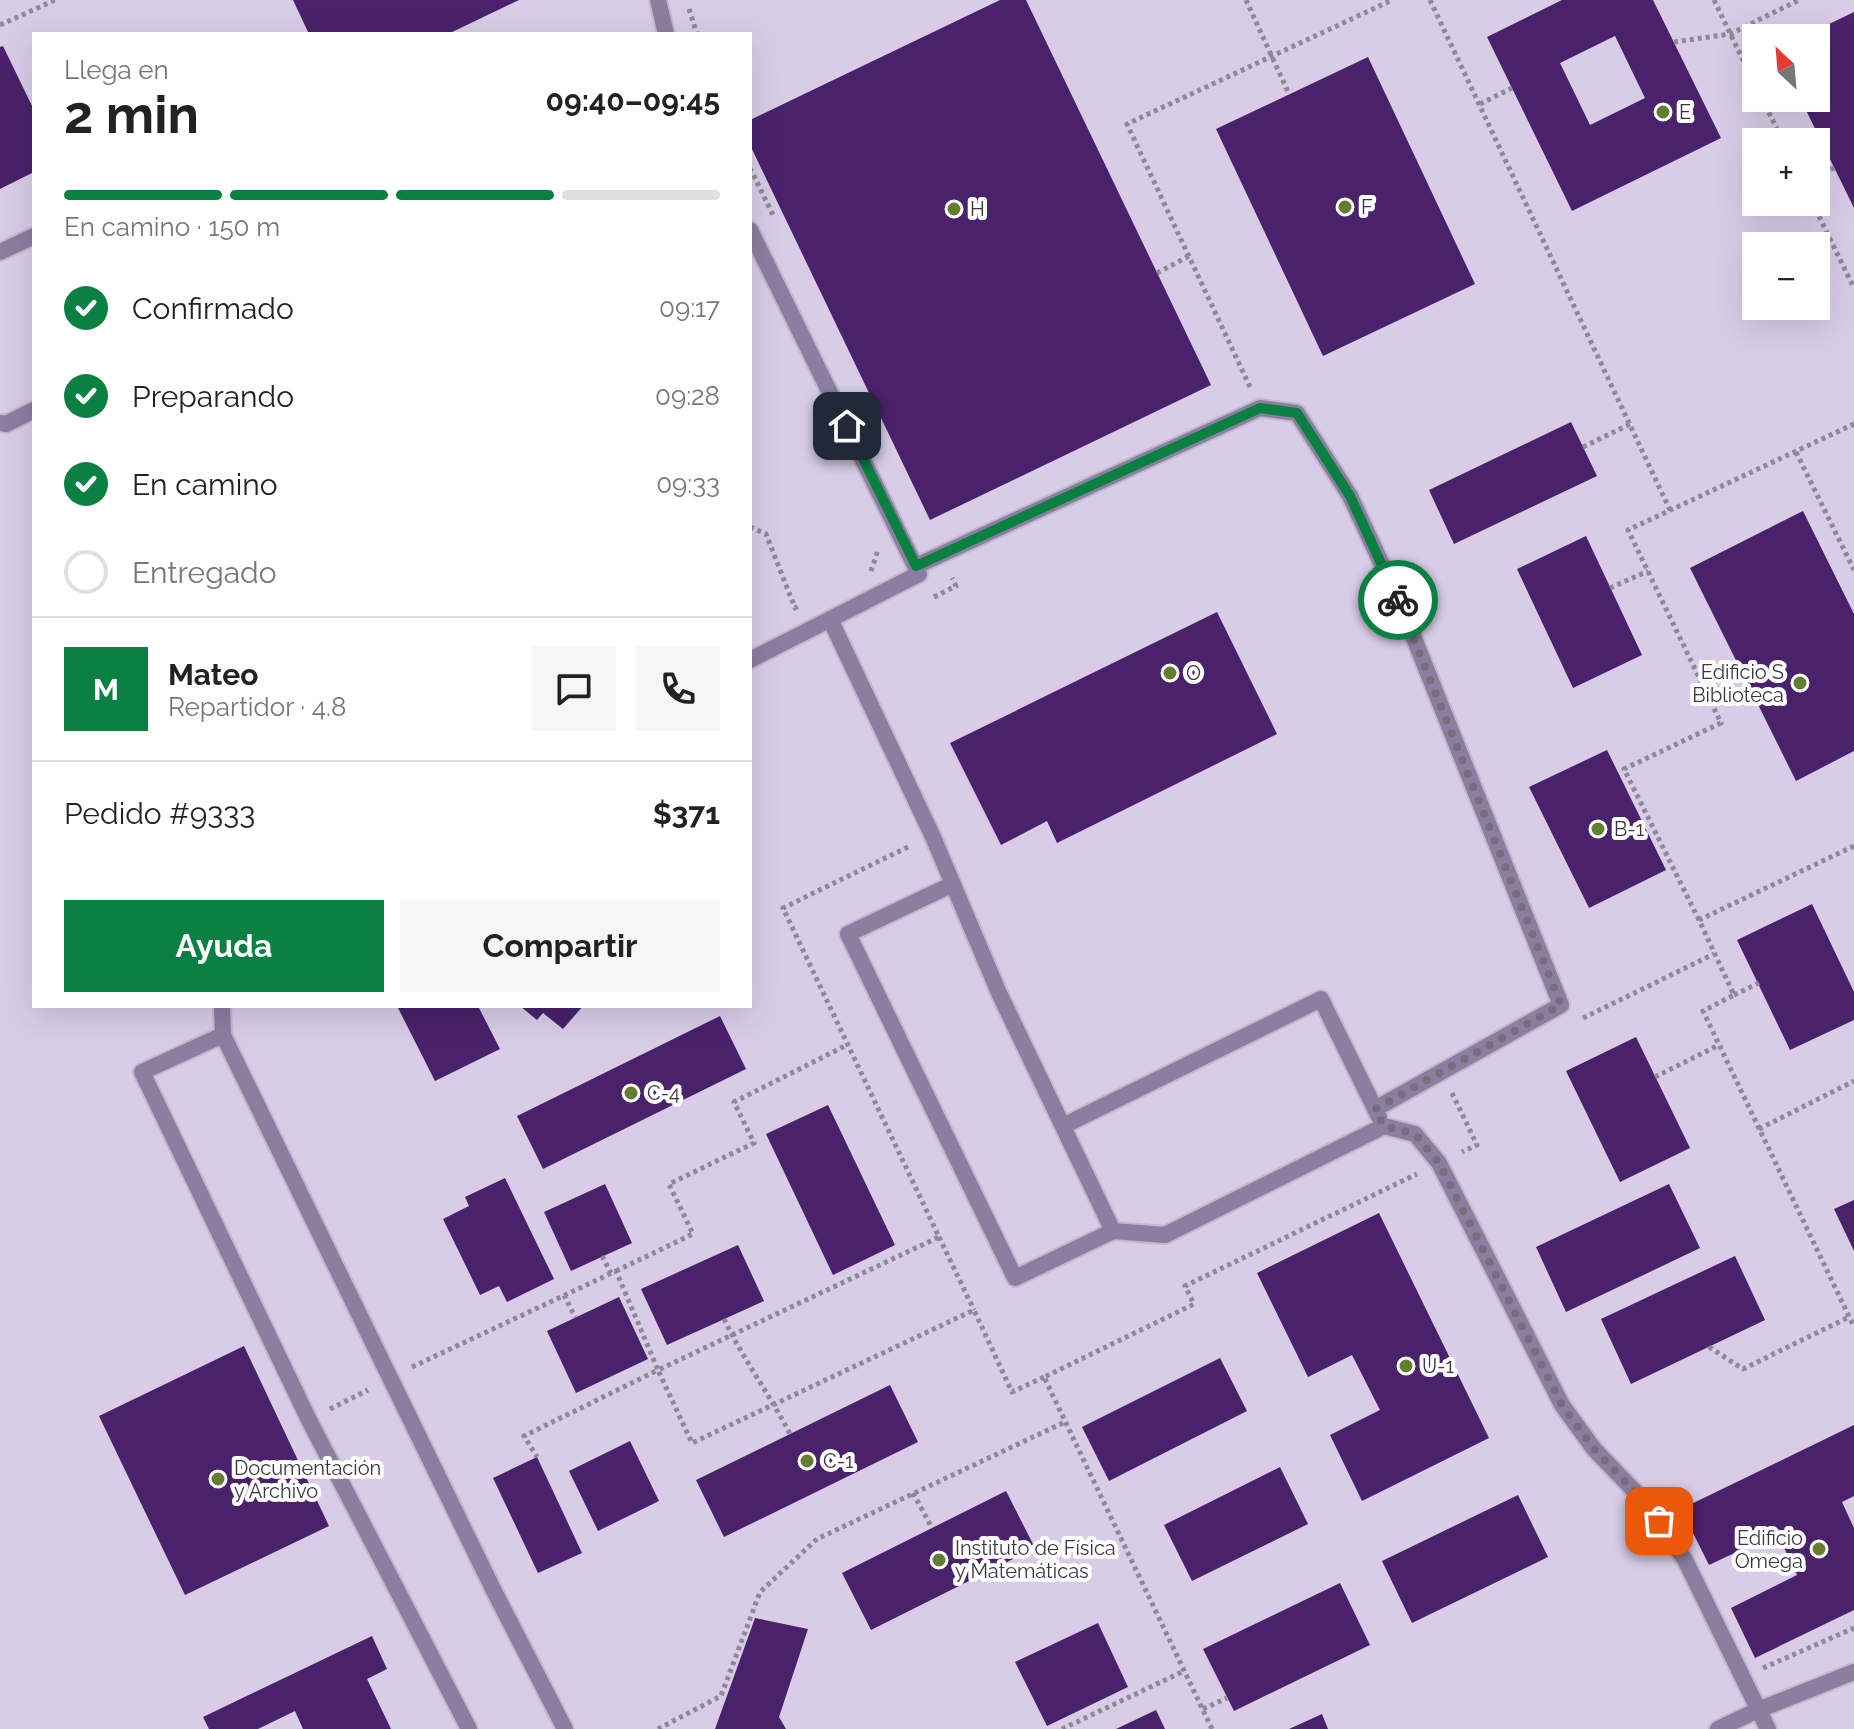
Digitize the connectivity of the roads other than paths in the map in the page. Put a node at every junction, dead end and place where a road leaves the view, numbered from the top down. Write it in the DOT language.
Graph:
graph roads {
  1 [pos="658,0"];
  2 [pos="666,32"];
  3 [pos="752,234"];
  4 [pos="32,237"];
  5 [pos="0,252"];
  6 [pos="32,411"];
  7 [pos="0,423"];
  8 [pos="916,566"];
  9 [pos="830,619"];
  10 [pos="752,659"];
  11 [pos="953,884"];
  12 [pos="222,1008"];
  13 [pos="223,1035"];
  14 [pos="1375,1109"];
  15 [pos="1063,1126"];
  16 [pos="1384,1126"];
  17 [pos="1113,1231"];
  18 [pos="1854,1672"];
  19 [pos="1758,1710"];
  20 [pos="469,1729"];
  21 [pos="565,1729"];
  22 [pos="1718,1729"];
  23 [pos="1768,1729"];
  1 -- 2 [label="lane"];
  3 -- 8 [label="lane"];
  4 -- 5 [label="lane"];
  6 -- 7 [label="lane"];
  8 -- 9 [label="lane"];
  8 -- 14 [label="lane"];
  9 -- 10 [label="lane"];
  9 -- 11 [label="lane"];
  11 -- 15 [label="lane"];
  11 -- 17 [label="lane"];
  12 -- 13 [label="lane"];
  13 -- 20 [label="lane"];
  13 -- 21 [label="lane"];
  14 -- 15 [label="lane"];
  14 -- 16 [label="lane"];
  15 -- 17 [label="lane"];
  16 -- 17 [label="lane"];
  16 -- 19 [label="lane"];
  18 -- 19 [label="lane"];
  19 -- 22 [label="lane"];
  19 -- 23 [label="lane"];
}
